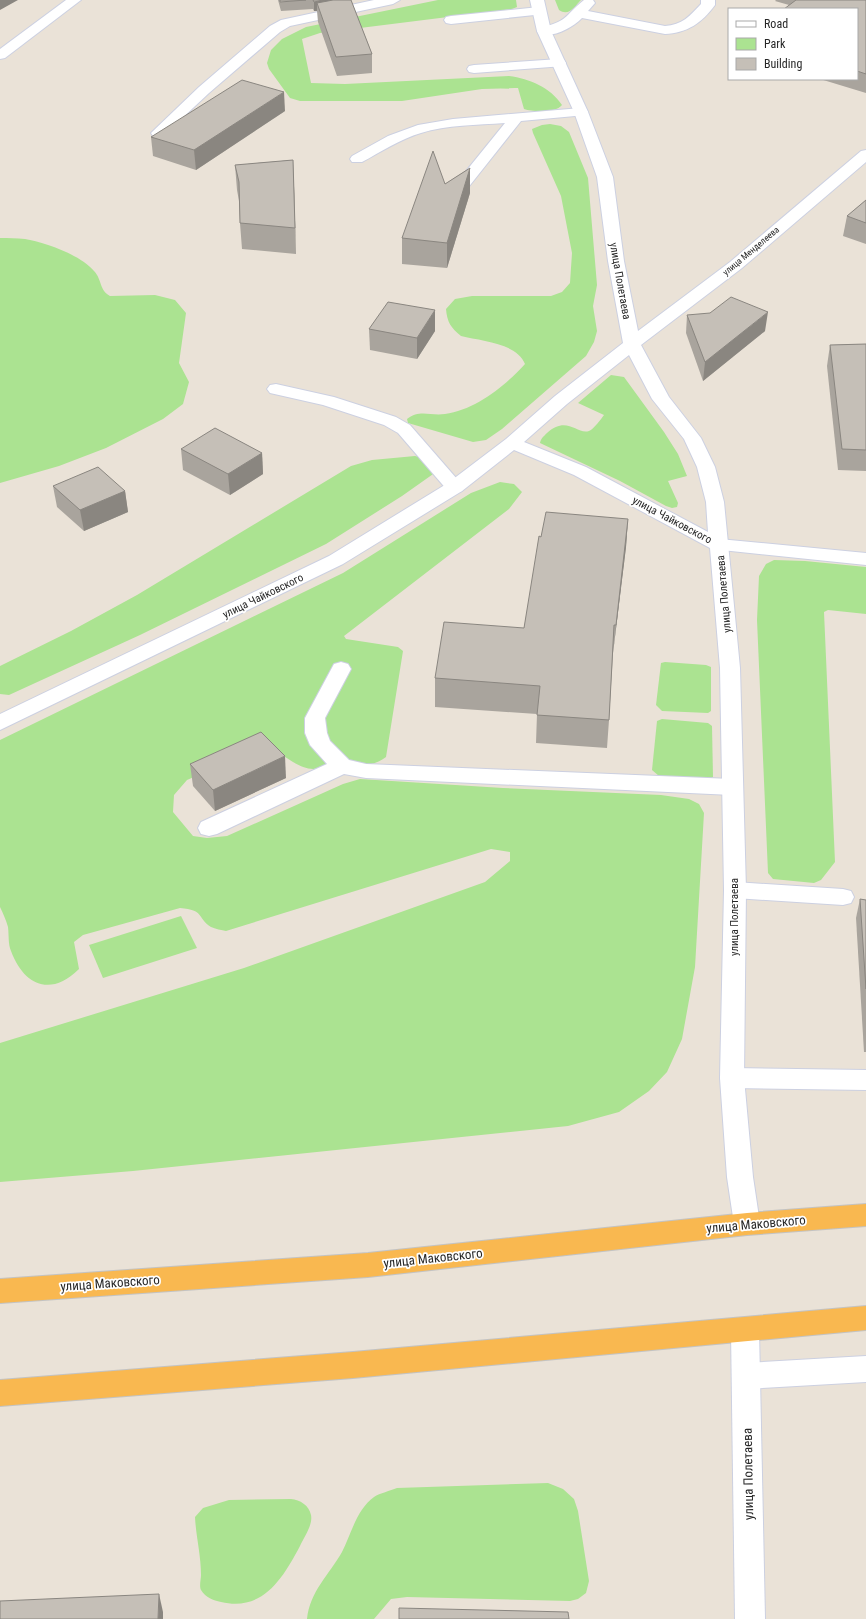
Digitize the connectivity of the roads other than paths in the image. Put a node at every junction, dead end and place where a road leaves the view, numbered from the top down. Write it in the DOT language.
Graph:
graph roads {
  1 [pos="74,0"];
  2 [pos="393,0"];
  3 [pos="590,0"];
  4 [pos="708,0"];
  5 [pos="538,6"];
  6 [pos="579,13"];
  7 [pos="451,20"];
  8 [pos="544,31"];
  9 [pos="0,55"];
  10 [pos="559,63"];
  11 [pos="474,69"];
  12 [pos="581,112"];
  13 [pos="516,118"];
  14 [pos="158,133"];
  15 [pos="866,154"];
  16 [pos="357,159"];
  17 [pos="462,186"];
  18 [pos="632,344"];
  19 [pos="276,389"];
  20 [pos="512,443"];
  21 [pos="455,487"];
  22 [pos="719,545"];
  23 [pos="866,558"];
  24 [pos="340,669"];
  25 [pos="0,723"];
  26 [pos="342,766"];
  27 [pos="732,788"];
  28 [pos="209,828"];
  29 [pos="734,890"];
  30 [pos="843,897"];
  31 [pos="732,1078"];
  32 [pos="866,1080"];
  33 [pos="866,1215"];
  34 [pos="747,1224"];
  35 [pos="0,1291"];
  36 [pos="866,1318"];
  37 [pos="745,1330"];
  38 [pos="866,1369"];
  39 [pos="746,1376"];
  40 [pos="0,1394"];
  41 [pos="750,1619"];
  1 -- 9 [label="street"];
  2 -- 14 [label="street"];
  3 -- 6 [label="street"];
  4 -- 6 [label="street"];
  5 -- 7 [label="street"];
  5 -- 8 [label="street, улица Полетаева"];
  6 -- 8 [label="street"];
  8 -- 10 [label="street, улица Полетаева"];
  10 -- 11 [label="street"];
  10 -- 12 [label="street, улица Полетаева"];
  12 -- 13 [label="street"];
  12 -- 18 [label="street, улица Полетаева"];
  13 -- 16 [label="street"];
  13 -- 17 [label="street"];
  15 -- 18 [label="street, улица Менделеева"];
  18 -- 20 [label="street, улица Чайковского"];
  18 -- 22 [label="street, улица Полетаева"];
  19 -- 21 [label="street"];
  20 -- 21 [label="street, улица Чайковского"];
  20 -- 22 [label="street, улица Чайковского"];
  21 -- 25 [label="street, улица Чайковского"];
  22 -- 23 [label="street, улица Чайковского"];
  22 -- 27 [label="street, улица Полетаева"];
  24 -- 26 [label="street"];
  26 -- 27 [label="street"];
  26 -- 28 [label="street"];
  27 -- 29 [label="street, улица Полетаева"];
  29 -- 30 [label="street"];
  29 -- 31 [label="street, улица Полетаева"];
  31 -- 32 [label="street"];
  31 -- 34 [label="street, улица Полетаева"];
  33 -- 34 [label="highway, улица Маковского"];
  34 -- 35 [label="highway, улица Маковского"];
  36 -- 37 [label="highway"];
  37 -- 39 [label="street, улица Полетаева"];
  37 -- 40 [label="highway"];
  38 -- 39 [label="street"];
  39 -- 41 [label="street, улица Полетаева"];
}
